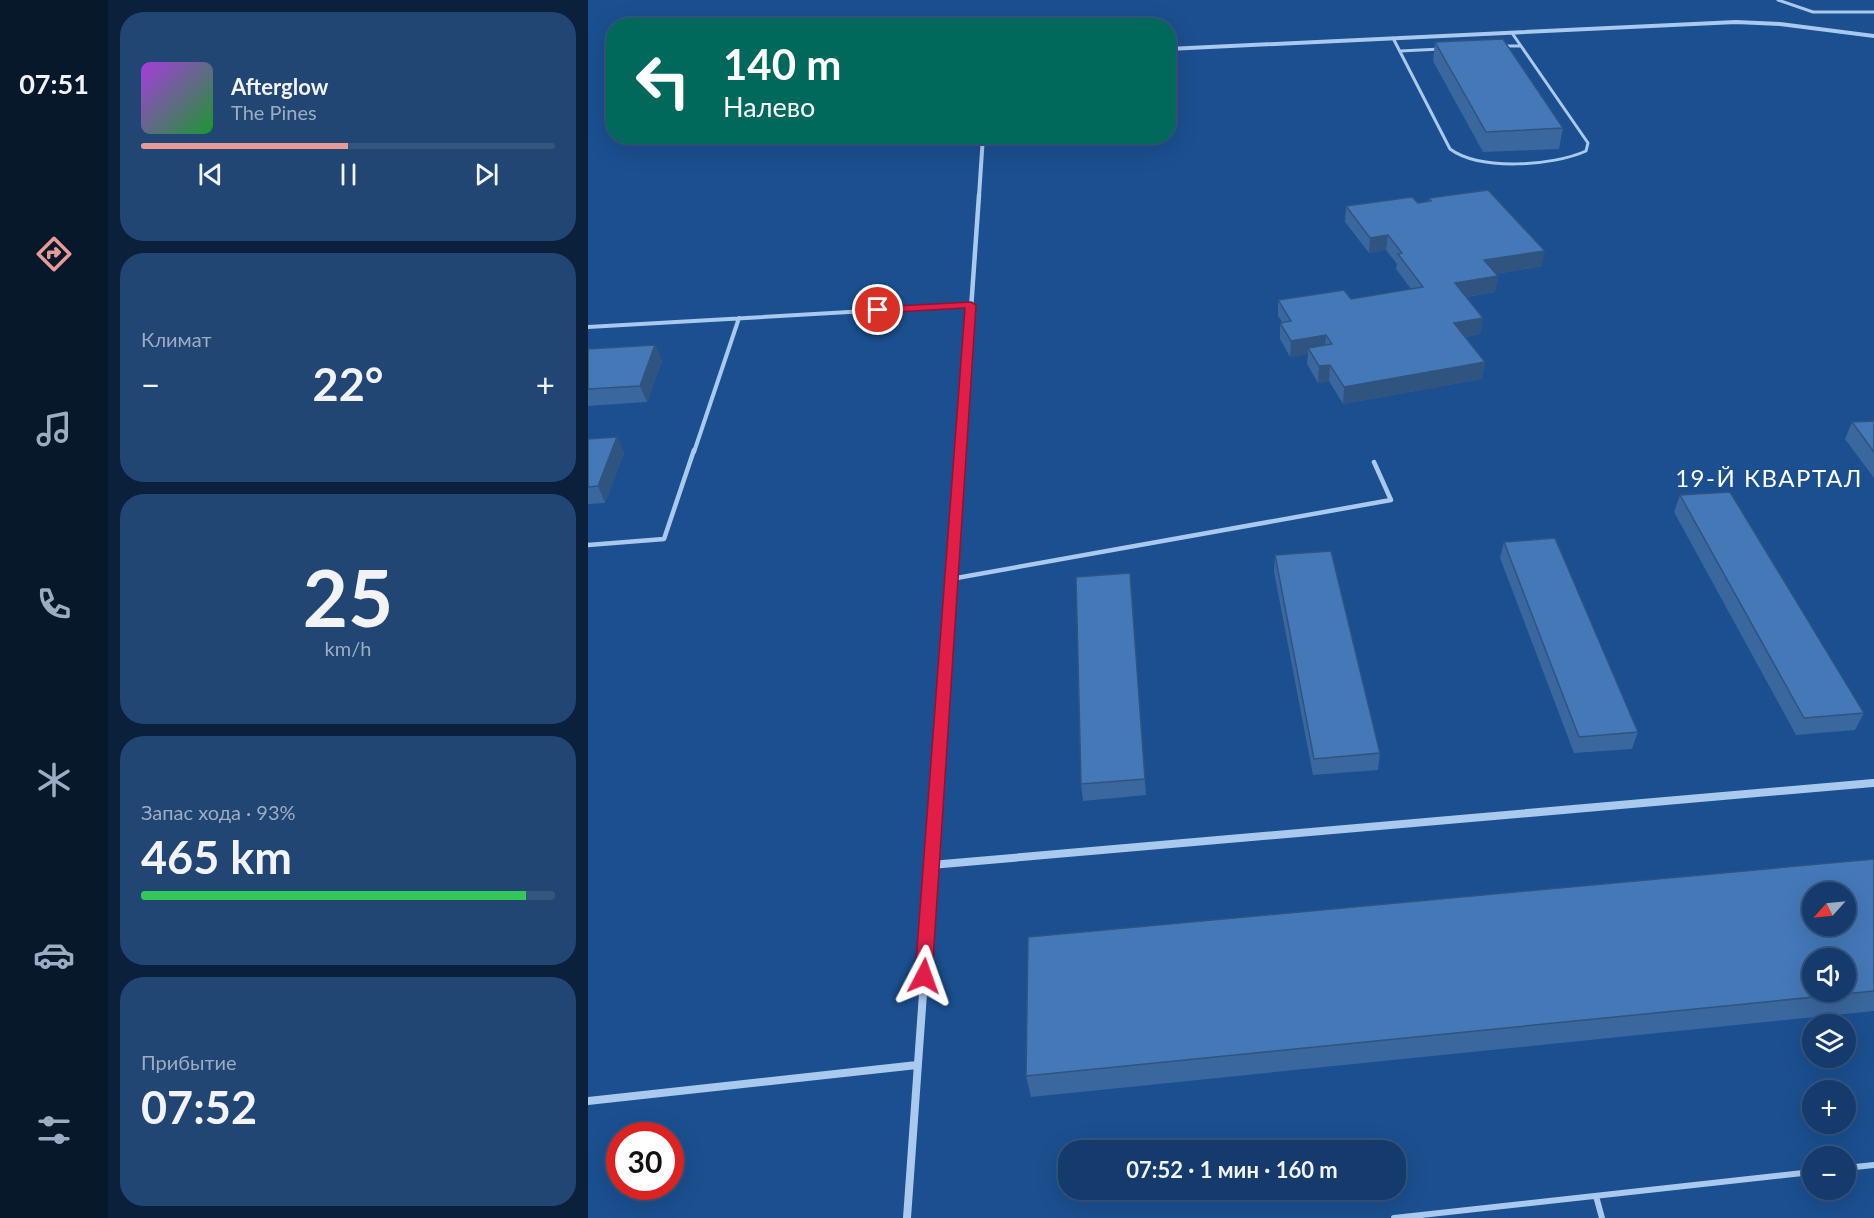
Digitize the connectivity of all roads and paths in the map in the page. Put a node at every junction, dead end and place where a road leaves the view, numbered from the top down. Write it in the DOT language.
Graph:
graph roads {
  1 [pos="1778,0"];
  2 [pos="1874,12"];
  3 [pos="1512,33"];
  4 [pos="1874,36"];
  5 [pos="1394,38"];
  6 [pos="1499,46"];
  7 [pos="1521,46"];
  8 [pos="1176,49"];
  9 [pos="1444,49"];
  10 [pos="1400,51"];
  11 [pos="982,144"];
  12 [pos="971,305"];
  13 [pos="740,318"];
  14 [pos="588,327"];
  15 [pos="1374,462"];
  16 [pos="588,545"];
  17 [pos="951,579"];
  18 [pos="1874,783"];
  19 [pos="931,865"];
  20 [pos="917,1065"];
  21 [pos="588,1101"];
  22 [pos="1874,1165"];
  23 [pos="1856,1167"];
  24 [pos="1802,1173"];
  25 [pos="1596,1196"];
  26 [pos="906,1218"];
  27 [pos="1394,1218"];
  28 [pos="1602,1218"];
  1 -- 2 [label="lane"];
  3 -- 4 [label="street"];
  3 -- 5 [label="street"];
  3 -- 7 [label="lane"];
  5 -- 8 [label="street"];
  5 -- 10 [label="lane"];
  6 -- 7 [label="lane"];
  7 -- 10 [label="lane"];
  9 -- 10 [label="lane"];
  11 -- 12 [label="street"];
  12 -- 13 [label="lane"];
  12 -- 17 [label="street"];
  13 -- 14 [label="lane"];
  13 -- 16 [label="lane"];
  15 -- 17 [label="lane"];
  17 -- 19 [label="street"];
  18 -- 19 [label="street"];
  19 -- 20 [label="street"];
  20 -- 21 [label="street"];
  20 -- 26 [label="street"];
  22 -- 23 [label="lane"];
  24 -- 25 [label="lane"];
  25 -- 27 [label="lane"];
  25 -- 28 [label="lane"];
}
